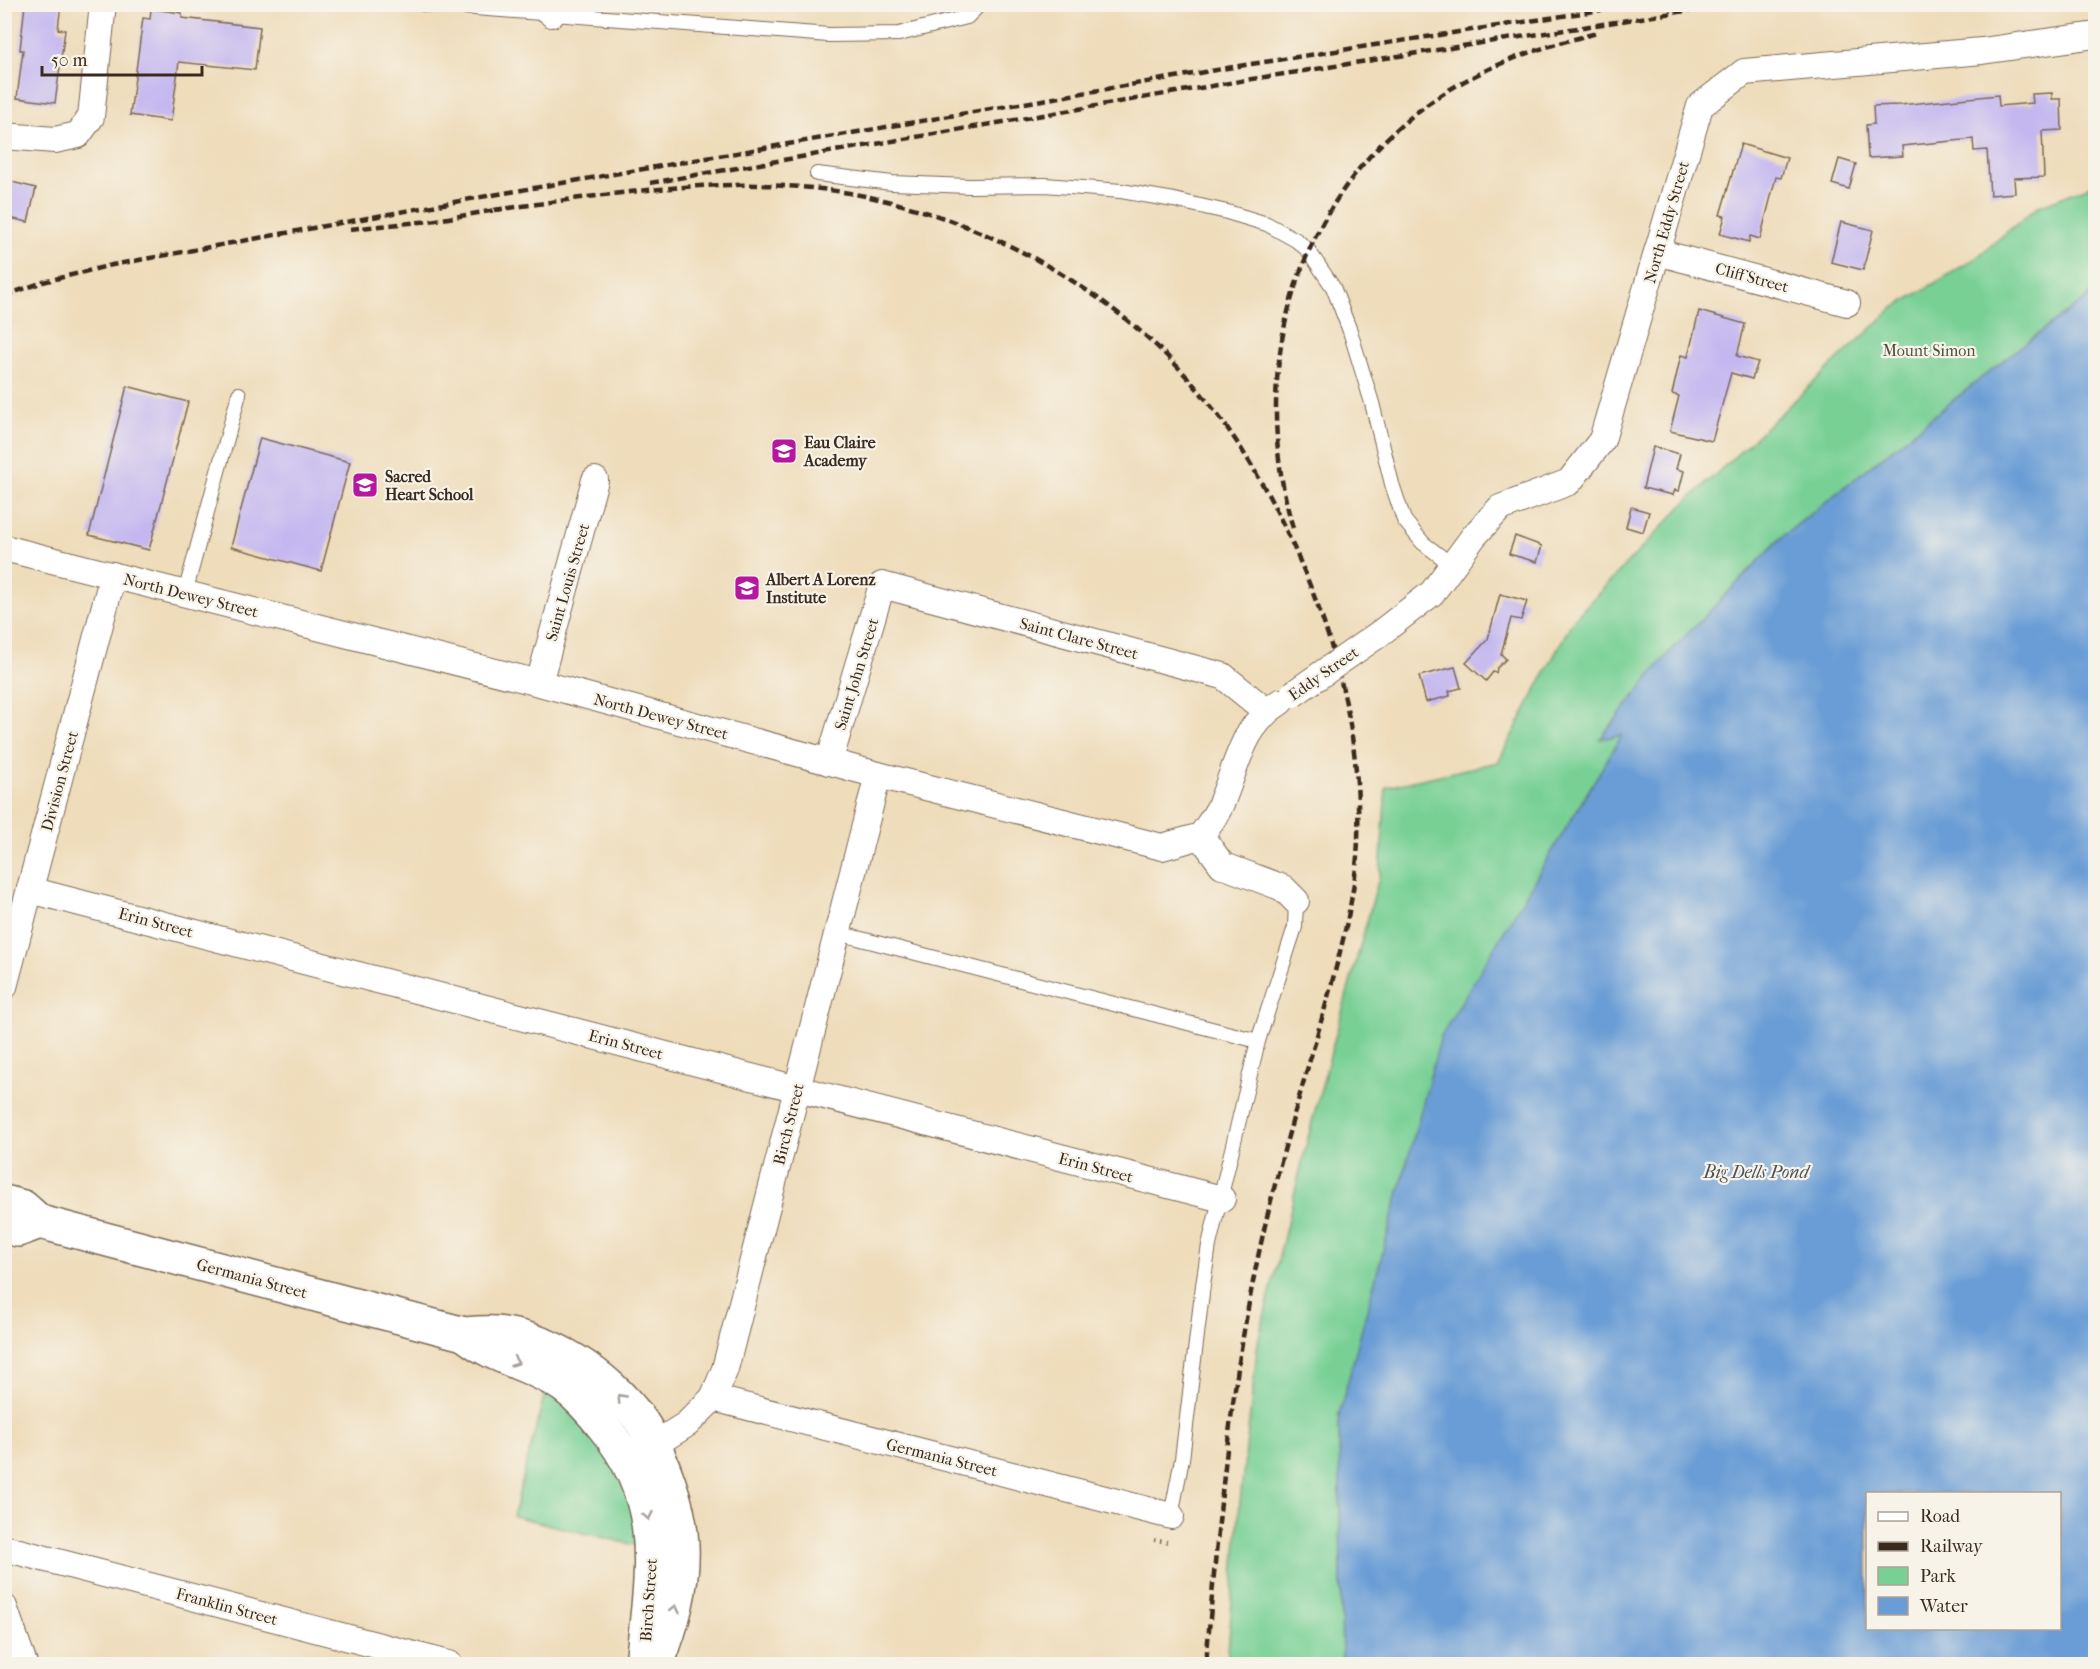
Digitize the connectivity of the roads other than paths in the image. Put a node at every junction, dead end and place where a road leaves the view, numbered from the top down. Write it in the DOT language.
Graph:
graph roads {
  1 [pos="103,4"];
  2 [pos="423,4"];
  3 [pos="980,4"];
  4 [pos="552,9"];
  5 [pos="2096,35"];
  6 [pos="4,136"];
  7 [pos="818,174"];
  8 [pos="1657,252"];
  9 [pos="1847,303"];
  10 [pos="239,394"];
  11 [pos="595,480"];
  12 [pos="4,548"];
  13 [pos="1452,565"];
  14 [pos="113,575"];
  15 [pos="882,585"];
  16 [pos="185,593"];
  17 [pos="1379,634"];
  18 [pos="539,683"];
  19 [pos="1266,711"];
  20 [pos="829,762"];
  21 [pos="878,776"];
  22 [pos="1201,836"];
  23 [pos="30,890"];
  24 [pos="1296,901"];
  25 [pos="838,933"];
  26 [pos="4,987"];
  27 [pos="1258,1041"];
  28 [pos="797,1088"];
  29 [pos="1222,1199"];
  30 [pos="4,1202"];
  31 [pos="40,1222"];
  32 [pos="4,1227"];
  33 [pos="713,1398"];
  34 [pos="641,1453"];
  35 [pos="1171,1516"];
  36 [pos="4,1548"];
  37 [pos="4,1607"];
  38 [pos="24,1665"];
  39 [pos="449,1665"];
  40 [pos="642,1665"];
  41 [pos="657,1665"];
  1 -- 6 [label="street"];
  2 -- 4 [label="lane"];
  3 -- 4 [label="lane"];
  5 -- 8 [label="street, North Eddy Street"];
  7 -- 13 [label="lane"];
  8 -- 9 [label="street, Cliff Street"];
  8 -- 13 [label="street, North Eddy Street"];
  10 -- 16 [label="lane"];
  11 -- 18 [label="street, Saint Louis Street"];
  12 -- 14 [label="street, North Dewey Street"];
  13 -- 17 [label="street, North Eddy Street"];
  14 -- 16 [label="street, North Dewey Street"];
  14 -- 23 [label="street, Division Street"];
  15 -- 19 [label="street, Saint Clare Street"];
  15 -- 20 [label="street, Saint John Street"];
  16 -- 18 [label="street, North Dewey Street"];
  17 -- 19 [label="street, Eddy Street, bridge"];
  18 -- 20 [label="street, North Dewey Street"];
  19 -- 22 [label="street"];
  20 -- 21 [label="street, North Dewey Street"];
  21 -- 22 [label="street, North Dewey Street"];
  21 -- 25 [label="street, Birch Street"];
  22 -- 24 [label="street"];
  23 -- 26 [label="street, Division Street"];
  23 -- 28 [label="street, Erin Street"];
  24 -- 27 [label="lane"];
  25 -- 27 [label="lane"];
  25 -- 28 [label="street, Birch Street"];
  27 -- 29 [label="lane"];
  28 -- 29 [label="street, Erin Street"];
  28 -- 33 [label="street, Birch Street"];
  29 -- 35 [label="lane"];
  30 -- 31 [label="main road, Germania Street"];
  31 -- 32 [label="main road, Germania Street"];
  31 -- 34 [label="main road, Germania Street"];
  33 -- 34 [label="street, Birch Street"];
  33 -- 35 [label="street, Germania Street"];
  34 -- 40 [label="main road, Birch Street, one-way"];
  41 -- 34 [label="main road, Birch Street, one-way"];
  36 -- 39 [label="street, Franklin Street"];
  37 -- 38 [label="street"];
}
